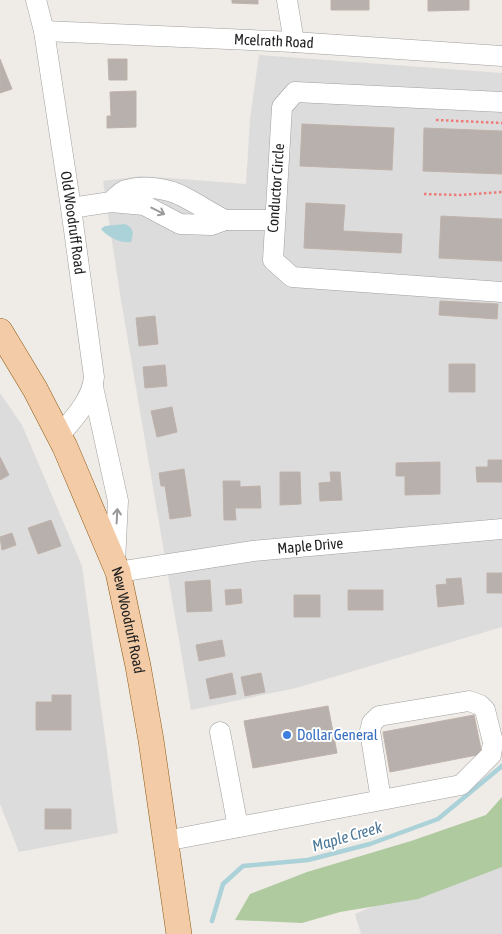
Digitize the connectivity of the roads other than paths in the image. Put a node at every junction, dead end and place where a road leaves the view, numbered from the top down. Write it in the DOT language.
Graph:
graph roads {
  1 [pos="36,0"];
  2 [pos="287,0"];
  3 [pos="44,31"];
  4 [pos="294,42"];
  5 [pos="502,56"];
  6 [pos="502,102"];
  7 [pos="71,208"];
  8 [pos="274,220"];
  9 [pos="502,292"];
  10 [pos="0,331"];
  11 [pos="93,387"];
  12 [pos="59,436"];
  13 [pos="502,529"];
  14 [pos="116,568"];
  15 [pos="220,732"];
  16 [pos="381,800"];
  17 [pos="238,827"];
  18 [pos="165,841"];
  19 [pos="179,934"];
  1 -- 3 [label="street, Old Woodruff Road"];
  2 -- 4 [label="street"];
  3 -- 4 [label="street, Mcelrath Road"];
  3 -- 7 [label="street, Old Woodruff Road"];
  4 -- 5 [label="street, Mcelrath Road"];
  6 -- 8 [label="street, Conductor Circle"];
  7 -- 8 [label="street"];
  7 -- 11 [label="street, Old Woodruff Road"];
  8 -- 9 [label="street, Conductor Circle"];
  10 -- 12 [label="main road, New Woodruff Road"];
  11 -- 12 [label="street, Old Woodruff Road"];
  14 -- 11 [label="street, one-way"];
  12 -- 14 [label="main road, New Woodruff Road"];
  13 -- 14 [label="street, Maple Drive"];
  14 -- 18 [label="main road, New Woodruff Road"];
  15 -- 17 [label="street"];
  16 -- 16 [label="street"];
  16 -- 17 [label="street"];
  17 -- 18 [label="street"];
  18 -- 19 [label="main road, New Woodruff Road"];
}
